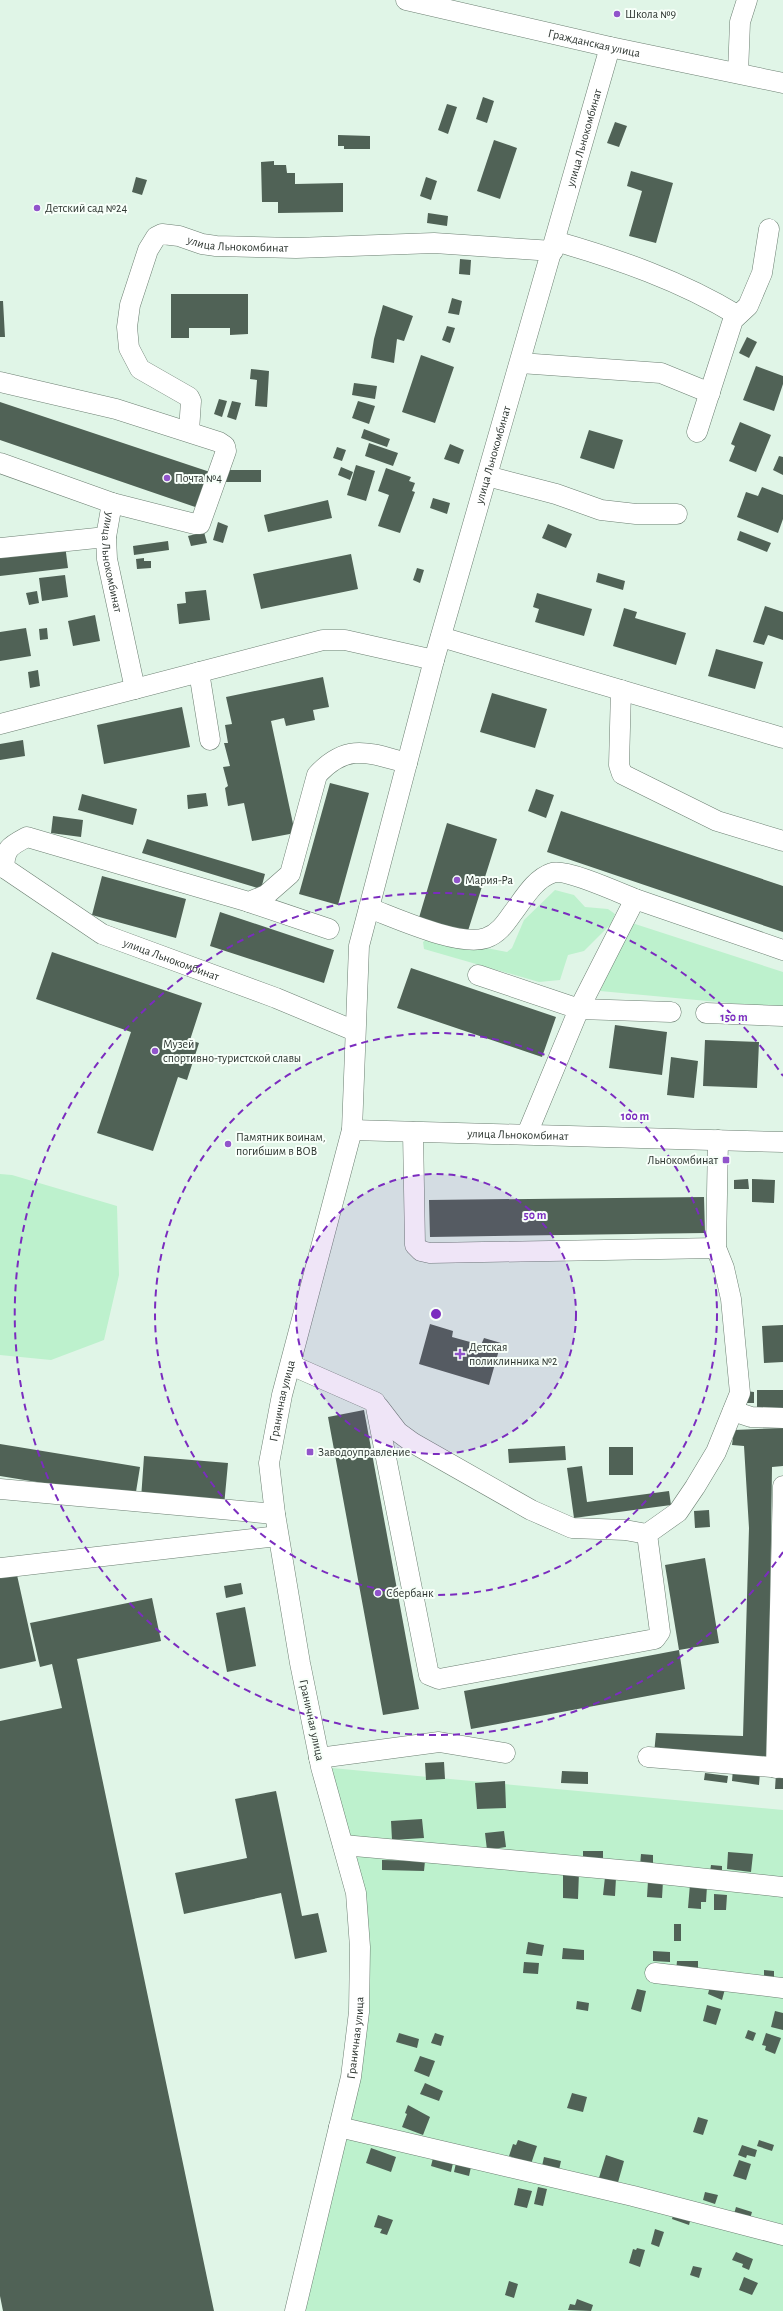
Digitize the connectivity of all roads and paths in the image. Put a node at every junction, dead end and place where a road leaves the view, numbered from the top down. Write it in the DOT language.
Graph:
graph roads {
  1 [pos="406,0"];
  2 [pos="747,0"];
  3 [pos="610,47"];
  4 [pos="738,72"];
  5 [pos="783,83"];
  6 [pos="769,229"];
  7 [pos="554,246"];
  8 [pos="737,315"];
  9 [pos="520,363"];
  10 [pos="0,382"];
  11 [pos="710,393"];
  12 [pos="189,431"];
  13 [pos="697,432"];
  14 [pos="0,463"];
  15 [pos="488,476"];
  16 [pos="112,503"];
  17 [pos="677,514"];
  18 [pos="106,537"];
  19 [pos="0,548"];
  20 [pos="441,637"];
  21 [pos="434,660"];
  22 [pos="199,672"];
  23 [pos="135,689"];
  24 [pos="621,690"];
  25 [pos="0,724"];
  26 [pos="783,738"];
  27 [pos="210,740"];
  28 [pos="407,763"];
  29 [pos="783,841"];
  30 [pos="2,866"];
  31 [pos="635,899"];
  32 [pos="250,902"];
  33 [pos="369,908"];
  34 [pos="329,929"];
  35 [pos="783,950"];
  36 [pos="478,975"];
  37 [pos="579,1009"];
  38 [pos="671,1012"];
  39 [pos="706,1013"];
  40 [pos="783,1016"];
  41 [pos="355,1031"];
  42 [pos="352,1130"];
  43 [pos="413,1132"];
  44 [pos="528,1134"];
  45 [pos="718,1140"];
  46 [pos="783,1142"];
  47 [pos="716,1248"];
  48 [pos="291,1365"];
  49 [pos="374,1402"];
  50 [pos="733,1411"];
  51 [pos="783,1418"];
  52 [pos="783,1486"];
  53 [pos="0,1489"];
  54 [pos="275,1514"];
  55 [pos="647,1534"];
  56 [pos="278,1536"];
  57 [pos="0,1568"];
  58 [pos="505,1752"];
  59 [pos="648,1757"];
  60 [pos="319,1758"];
  61 [pos="780,1768"];
  62 [pos="343,1845"];
  63 [pos="783,1887"];
  64 [pos="655,1973"];
  65 [pos="783,1988"];
  66 [pos="339,2127"];
  67 [pos="783,2235"];
  68 [pos="295,2311"];
  1 -- 3 [label="street, Гражданская улица"];
  2 -- 4 [label="street"];
  3 -- 4 [label="street, Гражданская улица"];
  3 -- 7 [label="street, улица Льнокомбинат"];
  4 -- 5 [label="street, Гражданская улица"];
  6 -- 8 [label="street"];
  7 -- 8 [label="street"];
  7 -- 9 [label="street, улица Льнокомбинат"];
  7 -- 12 [label="street, улица Льнокомбинат"];
  8 -- 11 [label="street"];
  9 -- 11 [label="street"];
  9 -- 15 [label="street, улица Льнокомбинат"];
  10 -- 12 [label="street, улица Льнокомбинат"];
  11 -- 13 [label="street"];
  12 -- 16 [label="street, улица Льнокомбинат"];
  14 -- 16 [label="street"];
  15 -- 17 [label="street"];
  15 -- 20 [label="street, улица Льнокомбинат"];
  16 -- 18 [label="street, улица Льнокомбинат"];
  18 -- 19 [label="street"];
  18 -- 23 [label="street, улица Льнокомбинат"];
  20 -- 21 [label="street, улица Льнокомбинат"];
  20 -- 24 [label="street"];
  21 -- 22 [label="street"];
  21 -- 28 [label="street, улица Льнокомбинат"];
  22 -- 23 [label="street"];
  22 -- 27 [label="street"];
  23 -- 25 [label="street"];
  24 -- 26 [label="street"];
  24 -- 29 [label="street"];
  28 -- 32 [label="street"];
  28 -- 33 [label="street, улица Льнокомбинат"];
  30 -- 32 [label="street"];
  30 -- 41 [label="street, улица Льнокомбинат"];
  31 -- 33 [label="street"];
  31 -- 35 [label="street"];
  31 -- 37 [label="street"];
  32 -- 34 [label="street"];
  33 -- 41 [label="street, улица Льнокомбинат"];
  36 -- 37 [label="street"];
  37 -- 38 [label="street"];
  37 -- 44 [label="street"];
  39 -- 40 [label="street"];
  41 -- 42 [label="street, улица Льнокомбинат"];
  42 -- 43 [label="street, улица Льнокомбинат"];
  42 -- 48 [label="street, Граничная улица"];
  43 -- 44 [label="street, улица Льнокомбинат"];
  43 -- 47 [label="street"];
  44 -- 45 [label="street, улица Льнокомбинат"];
  45 -- 46 [label="street, улица Льнокомбинат"];
  45 -- 47 [label="street"];
  47 -- 50 [label="street"];
  48 -- 49 [label="street"];
  48 -- 54 [label="street, Граничная улица"];
  49 -- 55 [label="street"];
  49 -- 55 [label="street"];
  50 -- 51 [label="street"];
  50 -- 55 [label="street"];
  52 -- 61 [label="street"];
  53 -- 54 [label="street"];
  54 -- 56 [label="street, Граничная улица"];
  56 -- 57 [label="street"];
  56 -- 60 [label="street, Граничная улица"];
  58 -- 60 [label="street"];
  59 -- 61 [label="street"];
  60 -- 62 [label="street, Граничная улица"];
  62 -- 63 [label="street"];
  62 -- 66 [label="street, Граничная улица"];
  64 -- 65 [label="street"];
  66 -- 67 [label="street"];
  66 -- 68 [label="street, Граничная улица"];
}
